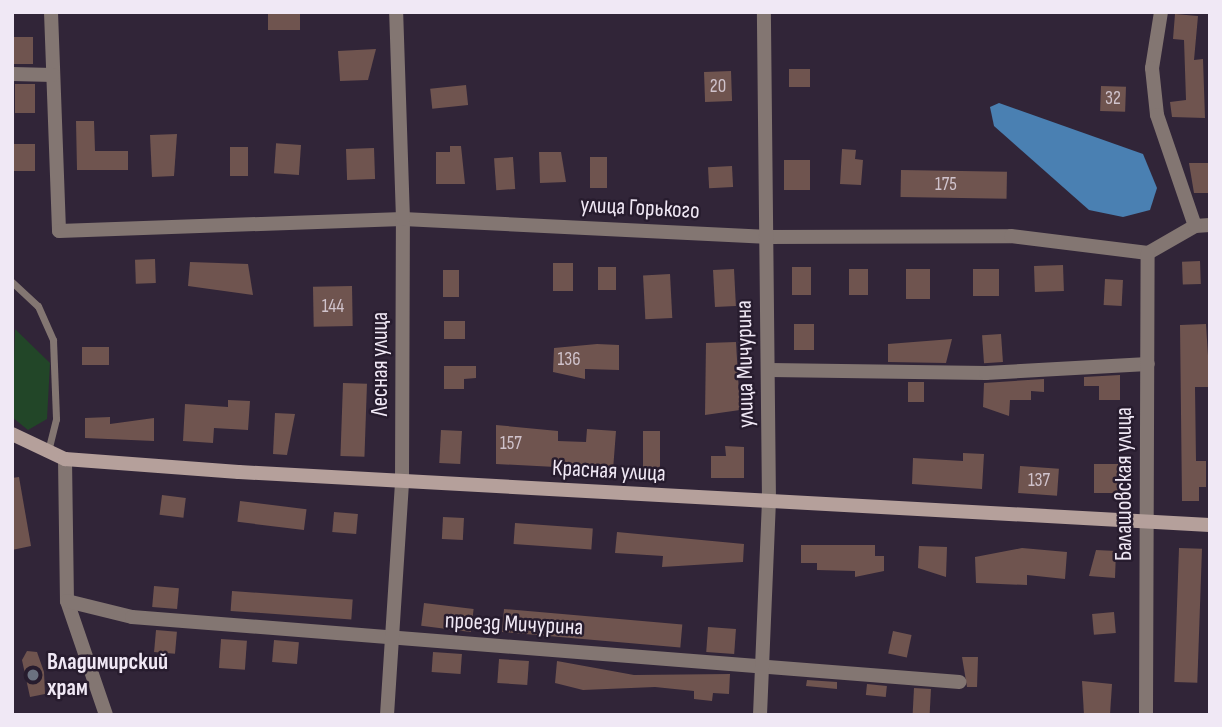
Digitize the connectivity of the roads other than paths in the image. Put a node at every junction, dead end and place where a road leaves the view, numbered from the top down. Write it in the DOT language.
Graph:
graph roads {
  1 [pos="51,12"];
  2 [pos="396,12"];
  3 [pos="764,12"];
  4 [pos="1161,12"];
  5 [pos="12,74"];
  6 [pos="53,75"];
  7 [pos="403,219"];
  8 [pos="1203,225"];
  9 [pos="765,237"];
  10 [pos="1148,253"];
  11 [pos="12,282"];
  12 [pos="1148,364"];
  13 [pos="770,370"];
  14 [pos="12,434"];
  15 [pos="48,451"];
  16 [pos="65,459"];
  17 [pos="402,484"];
  18 [pos="769,502"];
  19 [pos="1147,522"];
  20 [pos="1210,525"];
  21 [pos="67,601"];
  22 [pos="393,639"];
  23 [pos="761,662"];
  24 [pos="959,682"];
  25 [pos="106,715"];
  26 [pos="387,715"];
  27 [pos="760,715"];
  28 [pos="1146,715"];
  1 -- 6 [label="street"];
  2 -- 7 [label="street, Лесная улица"];
  3 -- 9 [label="street, улица Мичурина"];
  4 -- 8 [label="street"];
  5 -- 6 [label="street"];
  6 -- 7 [label="street, улица Горького"];
  7 -- 9 [label="street, улица Горького"];
  7 -- 17 [label="street, Лесная улица"];
  8 -- 10 [label="street"];
  9 -- 10 [label="street, улица Горького"];
  9 -- 13 [label="street, улица Мичурина"];
  10 -- 12 [label="street, Балашовская улица"];
  11 -- 15 [label="lane"];
  12 -- 13 [label="street"];
  12 -- 19 [label="street, Балашовская улица"];
  13 -- 18 [label="street, улица Мичурина"];
  14 -- 15 [label="main road, Красная улица"];
  15 -- 16 [label="main road, Красная улица"];
  16 -- 17 [label="main road, Красная улица"];
  16 -- 21 [label="street"];
  17 -- 18 [label="main road, Красная улица"];
  17 -- 22 [label="street, Лесная улица"];
  18 -- 19 [label="main road, Красная улица"];
  18 -- 23 [label="street, улица Мичурина"];
  19 -- 20 [label="main road, Красная улица"];
  19 -- 28 [label="street, Балашовская улица"];
  21 -- 22 [label="street, проезд Мичурина"];
  21 -- 25 [label="street"];
  22 -- 23 [label="street, проезд Мичурина"];
  22 -- 26 [label="street, Лесная улица"];
  23 -- 24 [label="street, проезд Мичурина"];
  23 -- 27 [label="street, улица Мичурина"];
}
